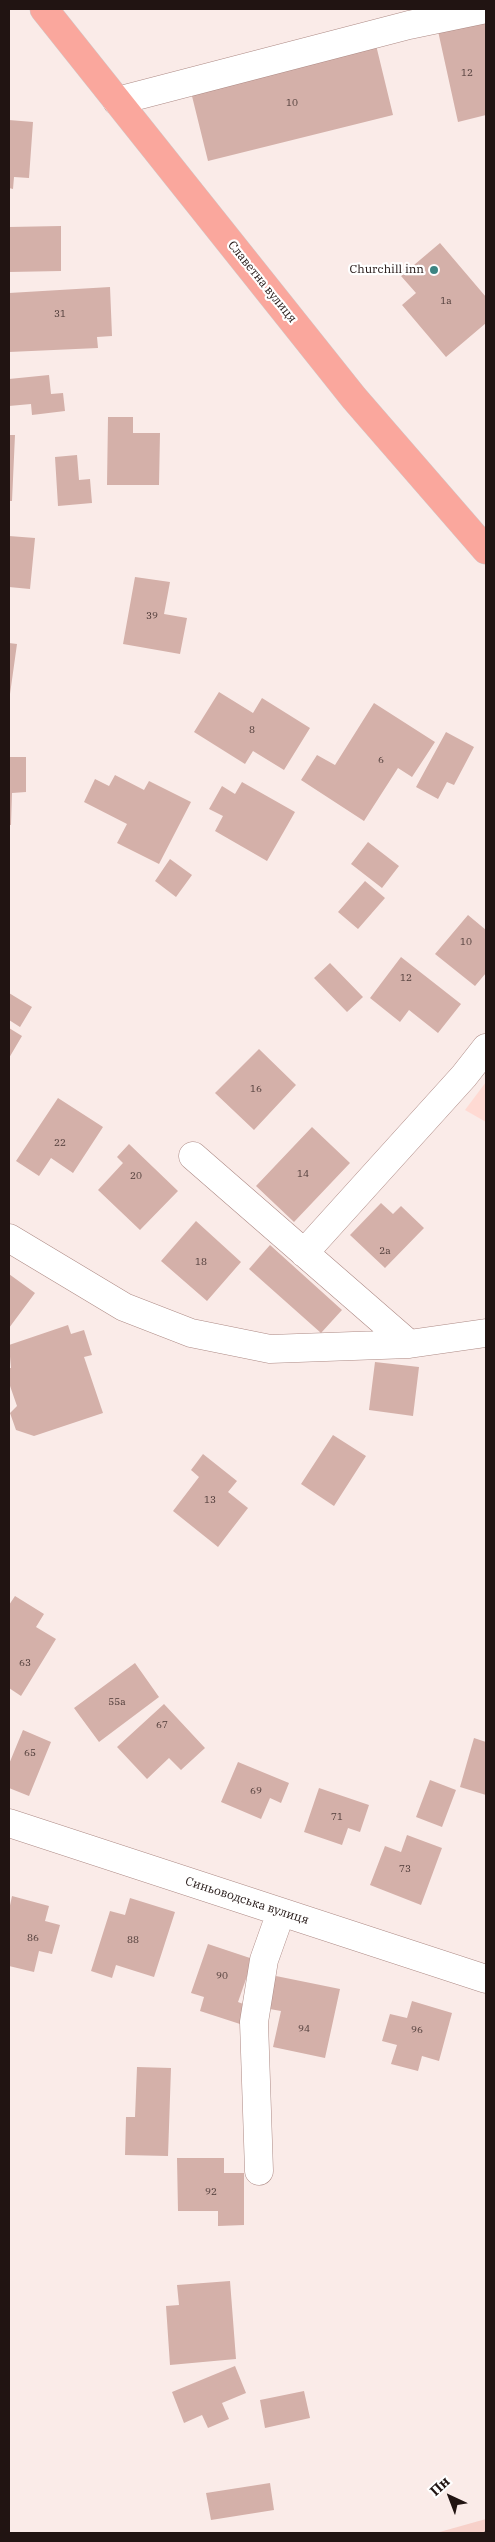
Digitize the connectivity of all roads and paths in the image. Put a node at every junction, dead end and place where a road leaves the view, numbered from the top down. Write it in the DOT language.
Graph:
graph roads {
  1 [pos="44,9"];
  2 [pos="486,9"];
  3 [pos="117,101"];
  4 [pos="486,550"];
  5 [pos="486,1048"];
  6 [pos="193,1156"];
  7 [pos="9,1238"];
  8 [pos="304,1253"];
  9 [pos="486,1334"];
  10 [pos="410,1344"];
  11 [pos="9,1823"];
  12 [pos="281,1912"];
  13 [pos="486,1979"];
  14 [pos="260,2171"];
  1 -- 3 [label="main road, Славетна вулиця"];
  2 -- 3 [label="street"];
  3 -- 4 [label="main road, Славетна вулиця"];
  5 -- 8 [label="street"];
  6 -- 8 [label="street"];
  7 -- 10 [label="street"];
  8 -- 10 [label="street"];
  9 -- 10 [label="street"];
  11 -- 12 [label="street, Синьоводська вулиця"];
  12 -- 13 [label="street, Синьоводська вулиця"];
  12 -- 14 [label="street"];
}
